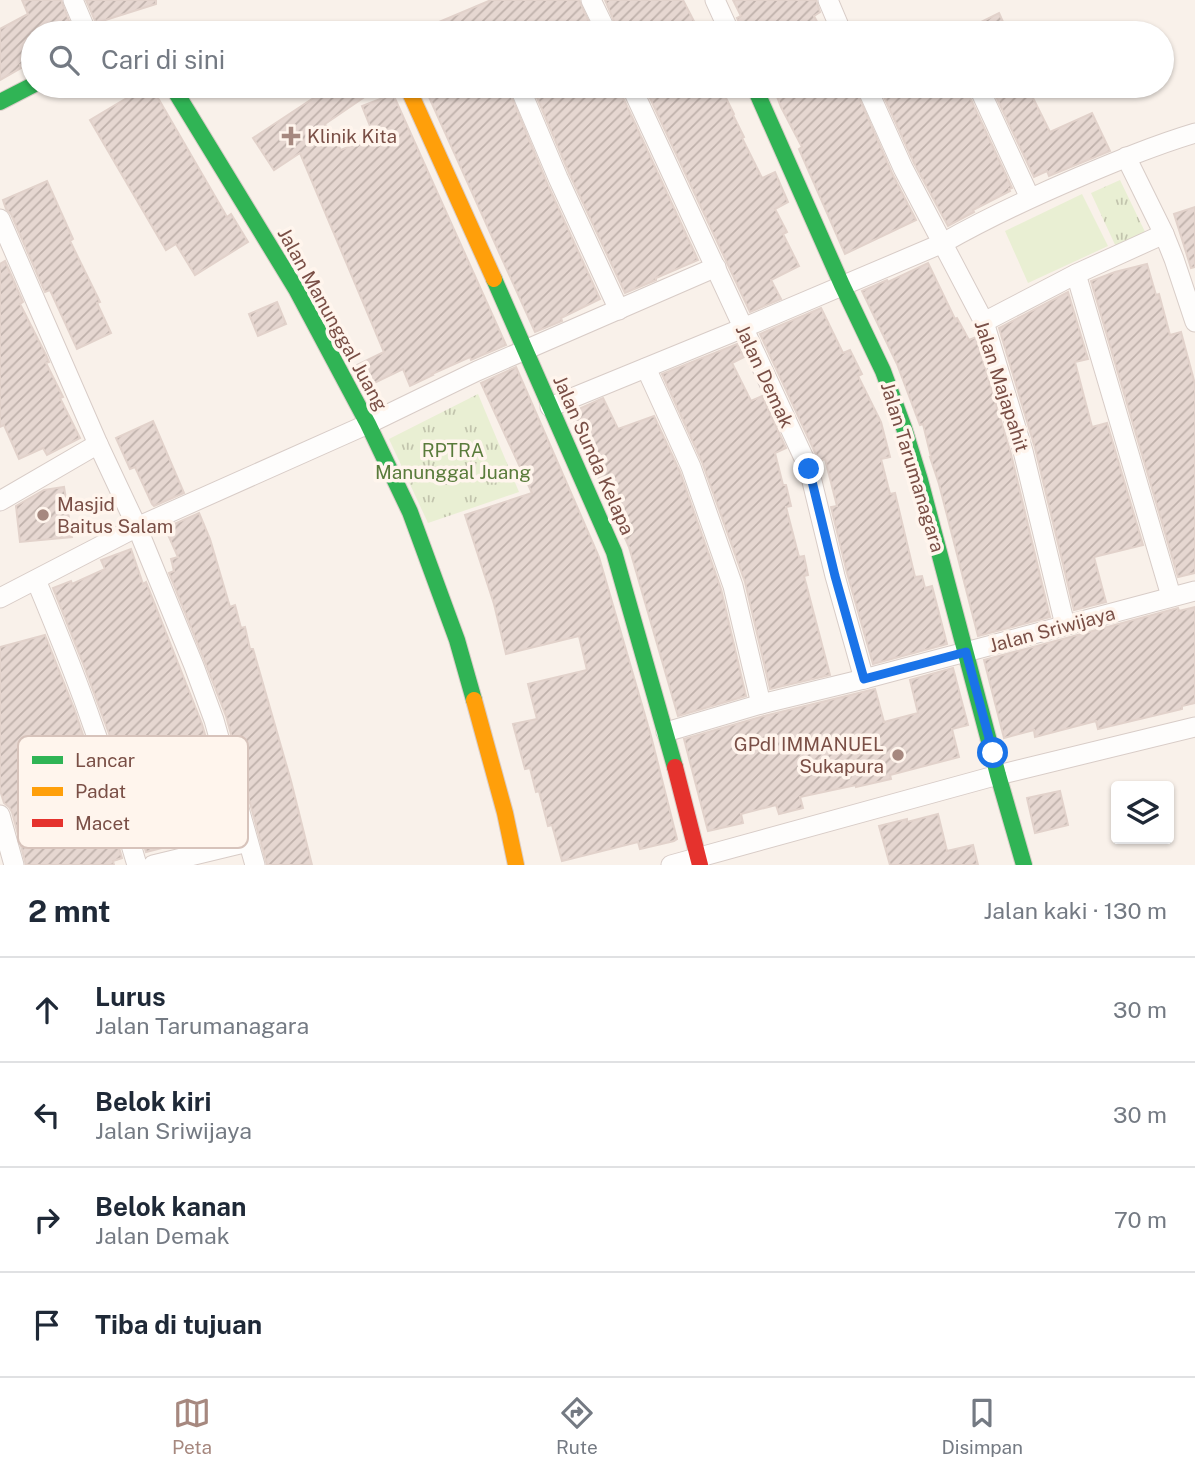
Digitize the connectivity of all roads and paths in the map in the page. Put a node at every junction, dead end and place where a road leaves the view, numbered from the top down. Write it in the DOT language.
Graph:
graph roads {
  1 [pos="73,0"];
  2 [pos="591,0"];
  3 [pos="715,0"];
  4 [pos="828,0"];
  5 [pos="82,21"];
  6 [pos="601,21"];
  7 [pos="725,21"];
  8 [pos="837,21"];
  9 [pos="21,91"];
  10 [pos="179,98"];
  11 [pos="412,98"];
  12 [pos="524,98"];
  13 [pos="637,98"];
  14 [pos="759,98"];
  15 [pos="871,98"];
  16 [pos="984,98"];
  17 [pos="0,102"];
  18 [pos="1195,133"];
  19 [pos="1126,157"];
  20 [pos="1030,198"];
  21 [pos="0,219"];
  22 [pos="1164,234"];
  23 [pos="4,240"];
  24 [pos="943,243"];
  25 [pos="716,267"];
  26 [pos="1076,274"];
  27 [pos="842,285"];
  28 [pos="619,310"];
  29 [pos="984,322"];
  30 [pos="1195,322"];
  31 [pos="743,328"];
  32 [pos="526,351"];
  33 [pos="646,368"];
  34 [pos="550,407"];
  35 [pos="368,424"];
  36 [pos="98,444"];
  37 [pos="1,500"];
  38 [pos="136,527"];
  39 [pos="36,580"];
  40 [pos="1195,591"];
  41 [pos="1171,596"];
  42 [pos="0,598"];
  43 [pos="1065,625"];
  44 [pos="966,652"];
  45 [pos="864,679"];
  46 [pos="761,704"];
  47 [pos="1194,731"];
  48 [pos="666,732"];
  49 [pos="97,736"];
  50 [pos="218,736"];
  51 [pos="998,775"];
  52 [pos="0,815"];
  53 [pos="248,842"];
  54 [pos="132,848"];
  55 [pos="223,848"];
  56 [pos="699,861"];
  57 [pos="15,865"];
  58 [pos="137,865"];
  59 [pos="153,865"];
  60 [pos="255,865"];
  61 [pos="516,865"];
  62 [pos="671,865"];
  63 [pos="1024,865"];
  1 -- 5 [label="street"];
  2 -- 6 [label="street"];
  3 -- 7 [label="street"];
  4 -- 8 [label="street"];
  9 -- 17 [label="street"];
  10 -- 35 [label="street, Jalan Manunggal Juang"];
  11 -- 32 [label="street, Jalan Sunda Kelapa"];
  12 -- 28 [label="street"];
  13 -- 25 [label="street, Jalan Demak"];
  14 -- 27 [label="street, Jalan Tarumanagara"];
  15 -- 24 [label="street, Jalan Majapahit"];
  16 -- 20 [label="street"];
  18 -- 19 [label="street"];
  19 -- 20 [label="street"];
  19 -- 22 [label="street"];
  20 -- 24 [label="street"];
  21 -- 23 [label="street"];
  22 -- 26 [label="street"];
  22 -- 30 [label="street"];
  23 -- 36 [label="street"];
  24 -- 27 [label="street"];
  24 -- 29 [label="street, Jalan Majapahit"];
  25 -- 28 [label="street"];
  25 -- 31 [label="street, Jalan Demak"];
  26 -- 29 [label="street"];
  26 -- 41 [label="street"];
  27 -- 31 [label="street"];
  27 -- 44 [label="street, Jalan Tarumanagara"];
  28 -- 32 [label="street"];
  29 -- 43 [label="street, Jalan Majapahit"];
  31 -- 33 [label="street"];
  31 -- 45 [label="street, Jalan Demak"];
  32 -- 34 [label="street, Jalan Sunda Kelapa"];
  32 -- 35 [label="street"];
  33 -- 34 [label="street"];
  33 -- 46 [label="street"];
  34 -- 48 [label="street, Jalan Sunda Kelapa"];
  35 -- 38 [label="street"];
  35 -- 61 [label="street, Jalan Manunggal Juang"];
  36 -- 37 [label="street"];
  36 -- 38 [label="street"];
  38 -- 39 [label="street"];
  38 -- 50 [label="street"];
  39 -- 42 [label="street"];
  39 -- 49 [label="street"];
  40 -- 41 [label="street, Jalan Sriwijaya"];
  41 -- 43 [label="street, Jalan Sriwijaya"];
  43 -- 44 [label="street, Jalan Sriwijaya"];
  44 -- 45 [label="street, Jalan Sriwijaya"];
  44 -- 51 [label="street, Jalan Tarumanagara"];
  45 -- 46 [label="street, Jalan Sriwijaya"];
  46 -- 48 [label="street, Jalan Sriwijaya"];
  47 -- 51 [label="street"];
  48 -- 56 [label="street, Jalan Sunda Kelapa"];
  51 -- 56 [label="street"];
  51 -- 63 [label="street, Jalan Tarumanagara"];
  52 -- 57 [label="street"];
  53 -- 60 [label="street"];
  54 -- 58 [label="street"];
  55 -- 59 [label="street"];
  56 -- 62 [label="street"];
}
